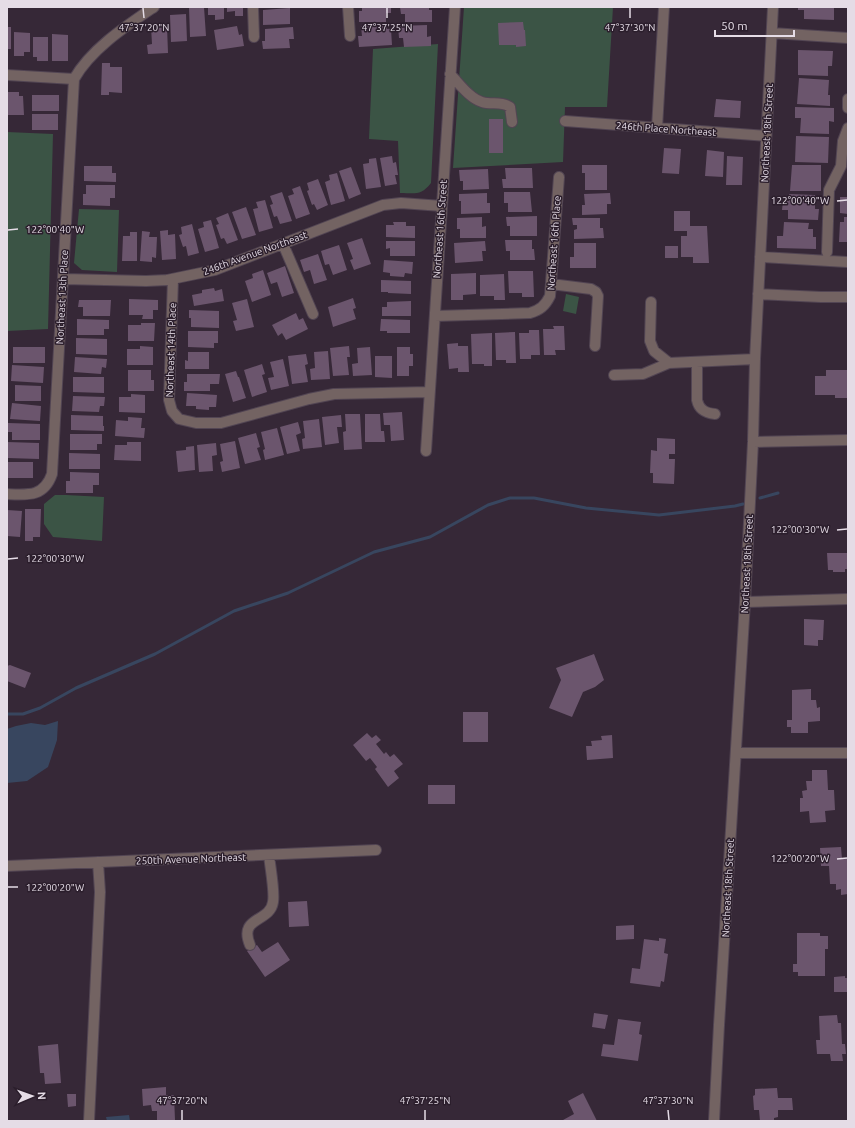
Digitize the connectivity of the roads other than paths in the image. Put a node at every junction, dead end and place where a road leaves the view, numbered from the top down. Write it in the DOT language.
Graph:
graph roads {
  1 [pos="154,7"];
  2 [pos="253,7"];
  3 [pos="348,7"];
  4 [pos="455,7"];
  5 [pos="664,7"];
  6 [pos="773,7"];
  7 [pos="772,33"];
  8 [pos="350,36"];
  9 [pos="254,37"];
  10 [pos="848,38"];
  11 [pos="450,74"];
  12 [pos="7,75"];
  13 [pos="74,79"];
  14 [pos="848,99"];
  15 [pos="848,108"];
  16 [pos="565,121"];
  17 [pos="512,122"];
  18 [pos="657,128"];
  19 [pos="848,128"];
  20 [pos="766,136"];
  21 [pos="559,177"];
  22 [pos="442,206"];
  23 [pos="284,244"];
  24 [pos="827,252"];
  25 [pos="760,257"];
  26 [pos="847,262"];
  27 [pos="64,279"];
  28 [pos="173,279"];
  29 [pos="551,284"];
  30 [pos="758,294"];
  31 [pos="848,297"];
  32 [pos="651,302"];
  33 [pos="313,314"];
  34 [pos="434,316"];
  35 [pos="595,346"];
  36 [pos="755,359"];
  37 [pos="697,362"];
  38 [pos="669,363"];
  39 [pos="614,375"];
  40 [pos="430,392"];
  41 [pos="715,414"];
  42 [pos="848,440"];
  43 [pos="753,442"];
  44 [pos="426,451"];
  45 [pos="7,494"];
  46 [pos="848,599"];
  47 [pos="745,602"];
  48 [pos="736,753"];
  49 [pos="848,753"];
  50 [pos="376,850"];
  51 [pos="269,855"];
  52 [pos="98,862"];
  53 [pos="7,866"];
  54 [pos="250,945"];
  55 [pos="88,1121"];
  56 [pos="714,1121"];
  1 -- 13 [label="street"];
  2 -- 9 [label="street"];
  3 -- 8 [label="street"];
  4 -- 11 [label="street, Northeast 16th Street"];
  5 -- 18 [label="street"];
  6 -- 7 [label="street, Northeast 18th Street"];
  7 -- 10 [label="street"];
  7 -- 20 [label="street, Northeast 18th Street"];
  11 -- 17 [label="street"];
  11 -- 22 [label="street, Northeast 16th Street"];
  12 -- 13 [label="street"];
  13 -- 27 [label="street, Northeast 13th Place"];
  14 -- 15 [label="street"];
  16 -- 18 [label="street, 246th Place Northeast"];
  18 -- 20 [label="street, 246th Place Northeast"];
  19 -- 24 [label="street"];
  20 -- 25 [label="street, Northeast 18th Street"];
  21 -- 29 [label="street, Northeast 16th Place"];
  22 -- 23 [label="street, 246th Avenue Northeast"];
  22 -- 34 [label="street, Northeast 16th Street"];
  23 -- 28 [label="street, 246th Avenue Northeast"];
  23 -- 33 [label="street"];
  25 -- 26 [label="street"];
  25 -- 30 [label="street, Northeast 18th Street"];
  27 -- 28 [label="street, 246th Avenue Northeast"];
  27 -- 45 [label="street, Northeast 13th Place"];
  28 -- 40 [label="street, Northeast 14th Place"];
  29 -- 34 [label="street, Northeast 16th Place"];
  29 -- 35 [label="street"];
  30 -- 31 [label="street"];
  30 -- 36 [label="street, Northeast 18th Street"];
  32 -- 38 [label="street"];
  34 -- 40 [label="street, Northeast 16th Street"];
  36 -- 37 [label="street"];
  36 -- 43 [label="street, Northeast 18th Street"];
  37 -- 38 [label="street"];
  37 -- 41 [label="street"];
  38 -- 39 [label="street"];
  40 -- 44 [label="street, Northeast 16th Street"];
  42 -- 43 [label="street"];
  43 -- 47 [label="street, Northeast 18th Street"];
  46 -- 47 [label="street"];
  47 -- 48 [label="street, Northeast 18th Street"];
  48 -- 49 [label="street"];
  48 -- 56 [label="street, Northeast 18th Street"];
  50 -- 51 [label="street, 250th Avenue Northeast"];
  51 -- 52 [label="street, 250th Avenue Northeast"];
  51 -- 54 [label="street"];
  52 -- 53 [label="street, 250th Avenue Northeast"];
  52 -- 55 [label="street"];
}
